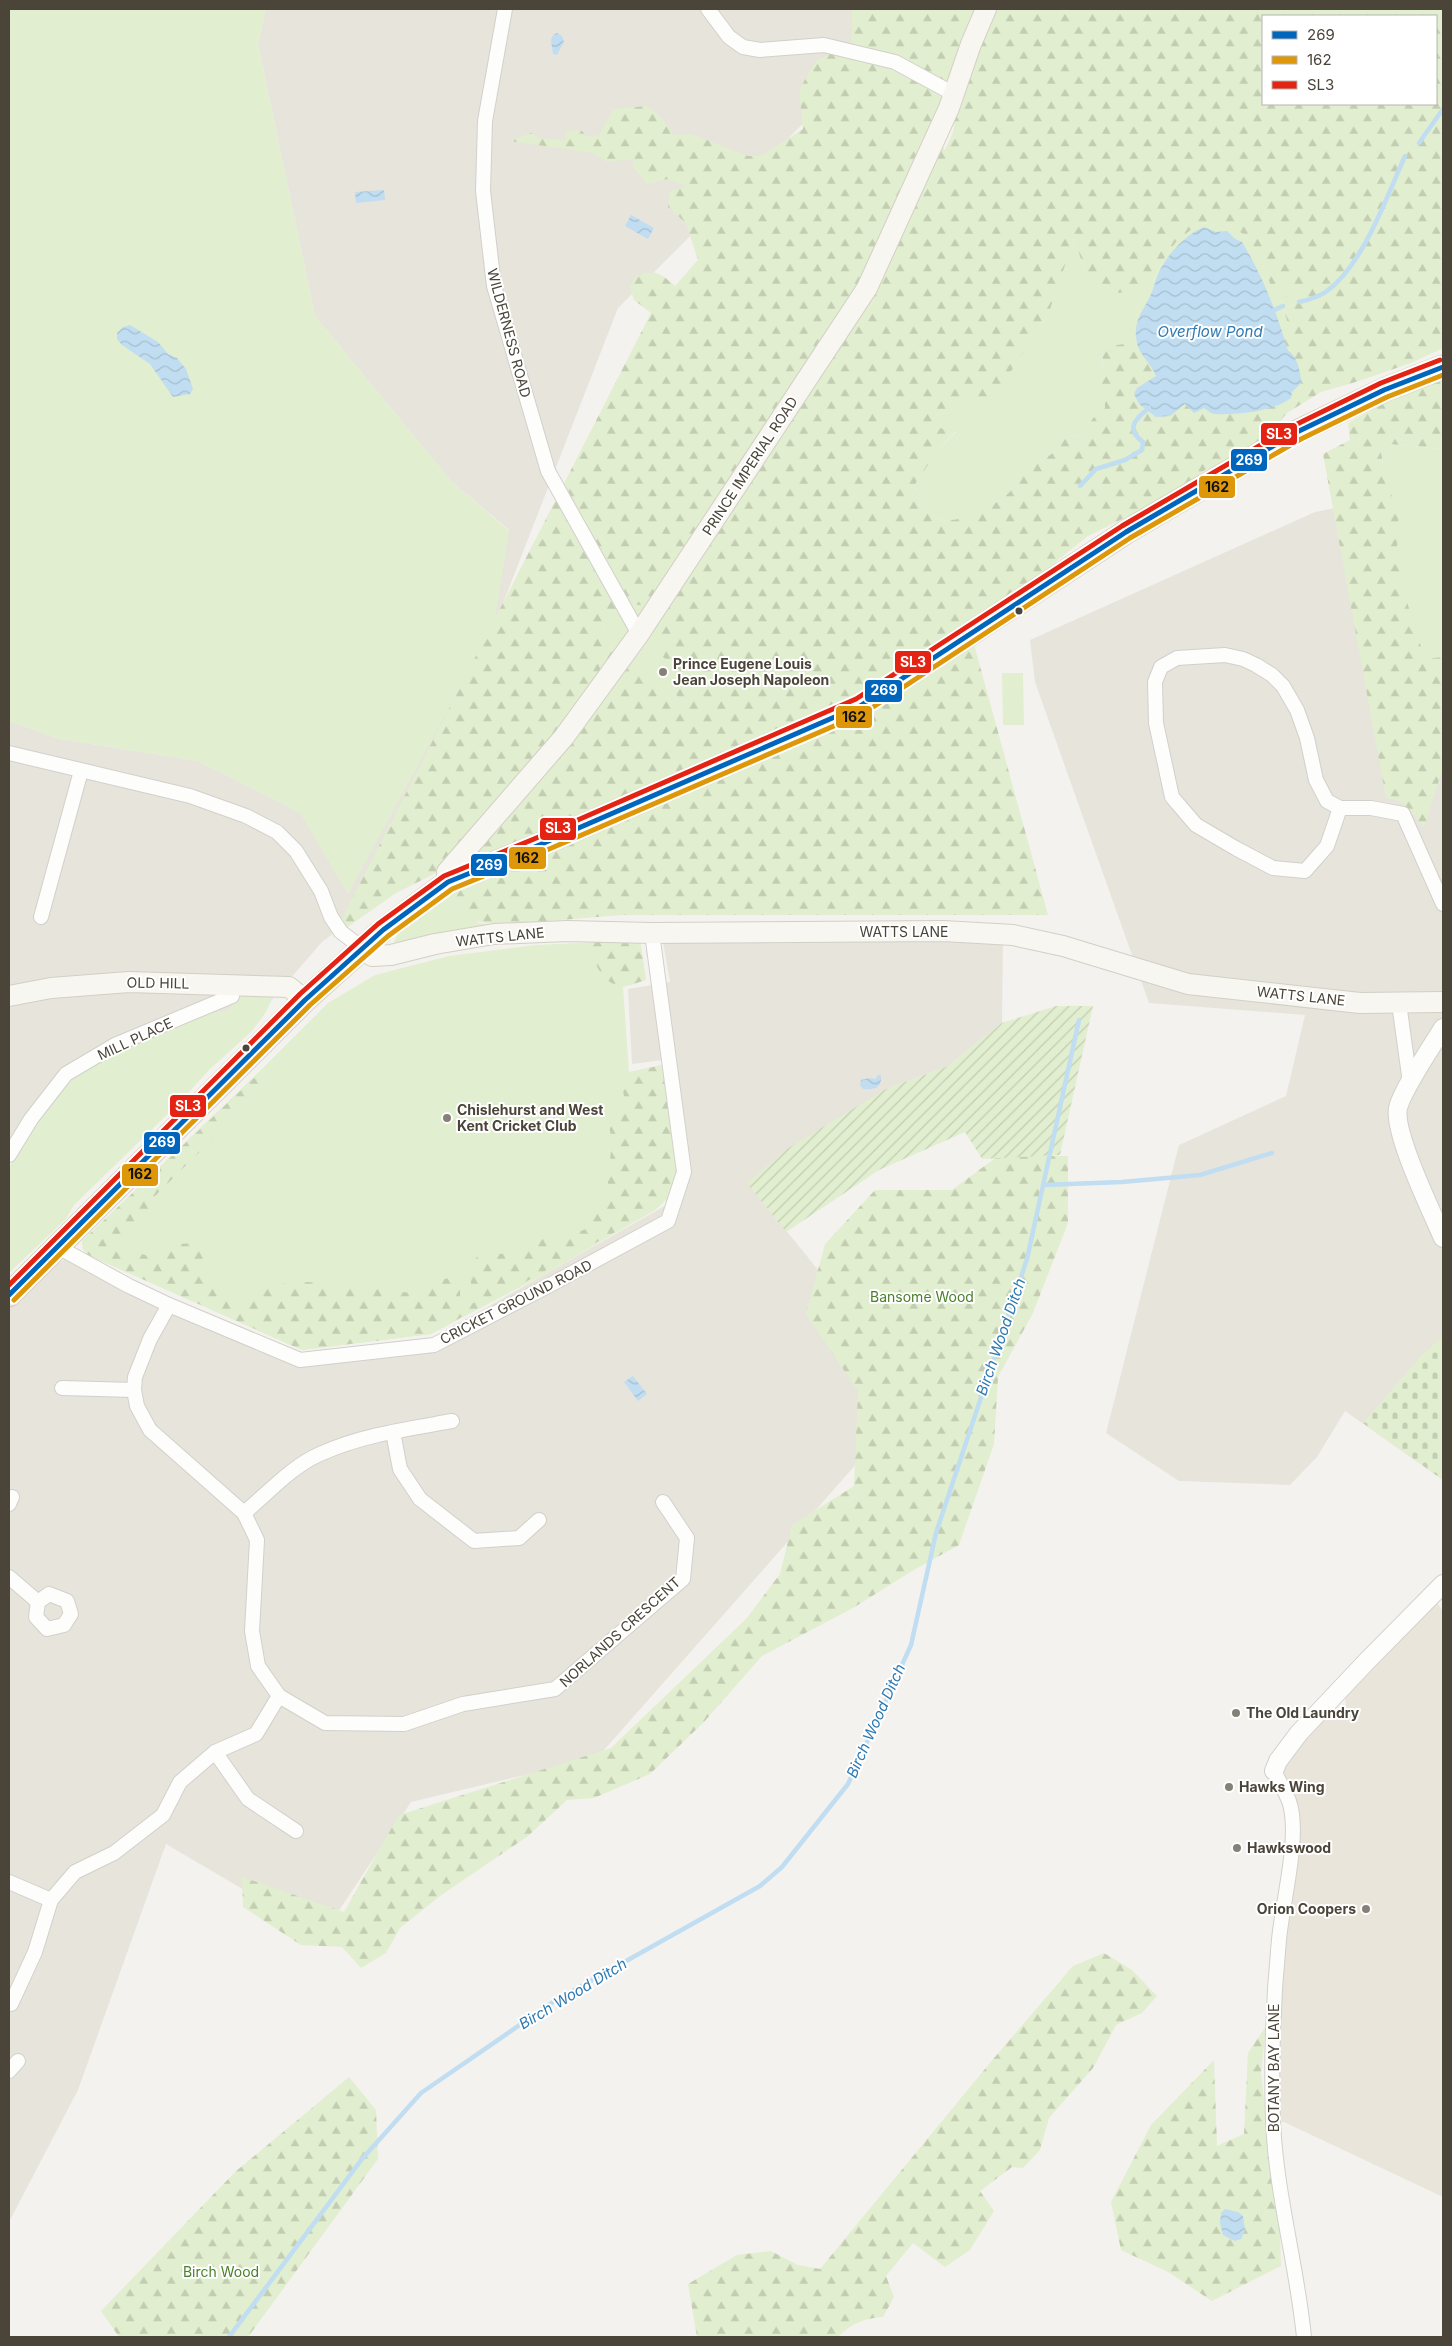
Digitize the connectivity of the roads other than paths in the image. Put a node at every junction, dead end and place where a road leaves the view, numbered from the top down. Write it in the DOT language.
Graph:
graph roads {
  1 [pos="505,9"];
  2 [pos="708,9"];
  3 [pos="986,9"];
  4 [pos="954,94"];
  5 [pos="1443,367"];
  6 [pos="639,634"];
  7 [pos="9,753"];
  8 [pos="81,771"];
  9 [pos="1340,808"];
  10 [pos="448,882"];
  11 [pos="1443,904"];
  12 [pos="41,917"];
  13 [pos="652,934"];
  14 [pos="362,948"];
  15 [pos="234,986"];
  16 [pos="9,996"];
  17 [pos="304,1000"];
  18 [pos="1443,1002"];
  19 [pos="1399,1003"];
  20 [pos="1443,1028"];
  21 [pos="1410,1083"];
  22 [pos="9,1155"];
  23 [pos="1443,1238"];
  24 [pos="58,1247"];
  25 [pos="9,1294"];
  26 [pos="169,1305"];
  27 [pos="62,1388"];
  28 [pos="134,1390"];
  29 [pos="452,1421"];
  30 [pos="393,1432"];
  31 [pos="663,1502"];
  32 [pos="244,1513"];
  33 [pos="539,1520"];
  34 [pos="9,1577"];
  35 [pos="1443,1584"];
  36 [pos="38,1602"];
  37 [pos="278,1696"];
  38 [pos="215,1752"];
  39 [pos="1274,1770"];
  40 [pos="296,1831"];
  41 [pos="9,1882"];
  42 [pos="51,1900"];
  43 [pos="11,2004"];
  44 [pos="1304,2337"];
  1 -- 6 [label="street, WILDERNESS ROAD"];
  2 -- 4 [label="street"];
  3 -- 4 [label="main road, PRINCE IMPERIAL ROAD"];
  4 -- 6 [label="main road, PRINCE IMPERIAL ROAD"];
  5 -- 10 [label="main road"];
  6 -- 10 [label="main road, PRINCE IMPERIAL ROAD"];
  7 -- 8 [label="street"];
  8 -- 12 [label="street"];
  8 -- 14 [label="street"];
  9 -- 9 [label="street"];
  9 -- 11 [label="street"];
  10 -- 14 [label="main road"];
  13 -- 14 [label="main road, WATTS LANE"];
  13 -- 19 [label="main road, WATTS LANE"];
  13 -- 26 [label="street, CRICKET GROUND ROAD"];
  14 -- 17 [label="main road"];
  15 -- 16 [label="main road, OLD HILL"];
  15 -- 17 [label="main road, OLD HILL"];
  15 -- 22 [label="street, MILL PLACE"];
  17 -- 24 [label="main road"];
  18 -- 19 [label="main road, WATTS LANE"];
  19 -- 21 [label="street"];
  20 -- 21 [label="street"];
  21 -- 23 [label="street"];
  24 -- 25 [label="main road"];
  24 -- 26 [label="street, CRICKET GROUND ROAD"];
  26 -- 28 [label="street, NORLANDS CRESCENT"];
  27 -- 28 [label="street"];
  28 -- 32 [label="street, NORLANDS CRESCENT"];
  29 -- 30 [label="street"];
  30 -- 32 [label="street"];
  30 -- 33 [label="street"];
  31 -- 37 [label="street, NORLANDS CRESCENT"];
  32 -- 37 [label="street, NORLANDS CRESCENT"];
  34 -- 36 [label="street"];
  35 -- 39 [label="street"];
  37 -- 38 [label="street"];
  38 -- 40 [label="street"];
  38 -- 42 [label="street"];
  39 -- 44 [label="street, BOTANY BAY LANE"];
  41 -- 42 [label="street"];
  42 -- 43 [label="street"];
}
